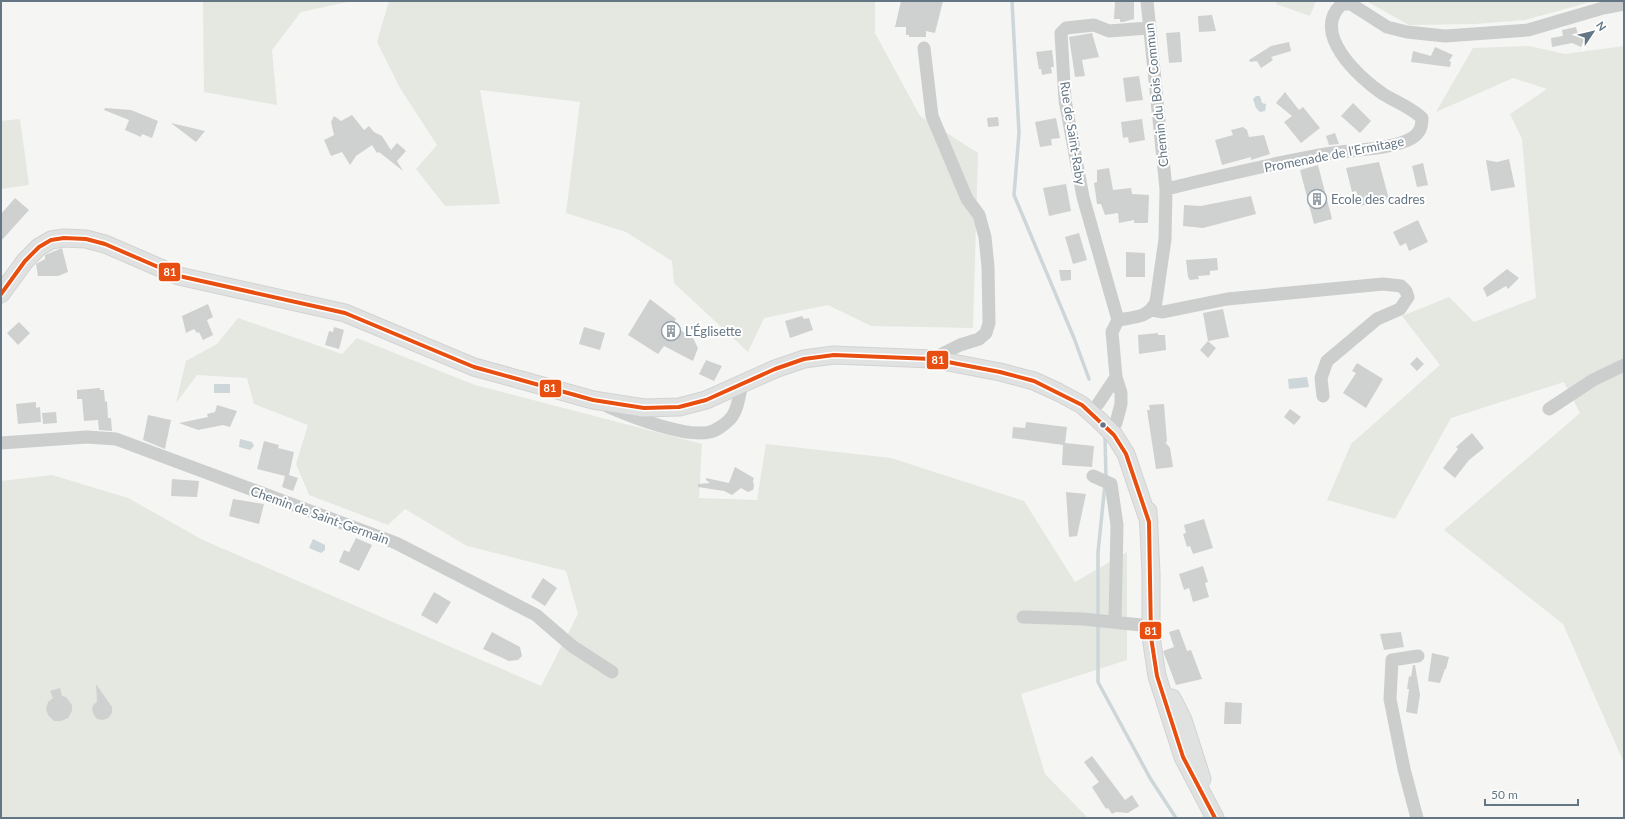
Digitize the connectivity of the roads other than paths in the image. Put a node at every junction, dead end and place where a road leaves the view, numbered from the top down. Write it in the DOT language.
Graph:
graph roads {
  1 [pos="1147,1"];
  2 [pos="1624,4"];
  3 [pos="1148,28"];
  4 [pos="924,48"];
  5 [pos="1166,189"];
  6 [pos="1,294"];
  7 [pos="1152,310"];
  8 [pos="1118,320"];
  9 [pos="932,359"];
  10 [pos="1624,365"];
  11 [pos="1000,372"];
  12 [pos="1116,377"];
  13 [pos="739,385"];
  14 [pos="1323,396"];
  15 [pos="593,400"];
  16 [pos="1098,404"];
  17 [pos="1550,409"];
  18 [pos="1116,423"];
  19 [pos="1,442"];
  20 [pos="1102,479"];
  21 [pos="1148,522"];
  22 [pos="1023,617"];
  23 [pos="1113,622"];
  24 [pos="1151,626"];
  25 [pos="1418,656"];
  26 [pos="612,672"];
  27 [pos="1211,810"];
  28 [pos="1417,818"];
  1 -- 3 [label="street, Chemin du Bois Commun"];
  2 -- 5 [label="street, Promenade de l'Ermitage"];
  3 -- 5 [label="street, Chemin du Bois Commun"];
  3 -- 8 [label="street, Rue de Saint-Raby"];
  4 -- 9 [label="street"];
  5 -- 7 [label="street"];
  6 -- 15 [label="main road"];
  7 -- 8 [label="street"];
  7 -- 14 [label="street"];
  8 -- 12 [label="street"];
  9 -- 11 [label="main road"];
  9 -- 13 [label="main road"];
  10 -- 17 [label="street"];
  11 -- 16 [label="main road"];
  11 -- 21 [label="main road"];
  12 -- 16 [label="street"];
  12 -- 18 [label="street"];
  13 -- 15 [label="main road"];
  13 -- 15 [label="street"];
  16 -- 18 [label="main road"];
  18 -- 21 [label="main road"];
  19 -- 26 [label="street, Chemin de Saint-Germain"];
  20 -- 23 [label="street"];
  21 -- 24 [label="main road"];
  22 -- 23 [label="street"];
  23 -- 24 [label="street"];
  24 -- 27 [label="main road"];
  25 -- 28 [label="street"];
}
